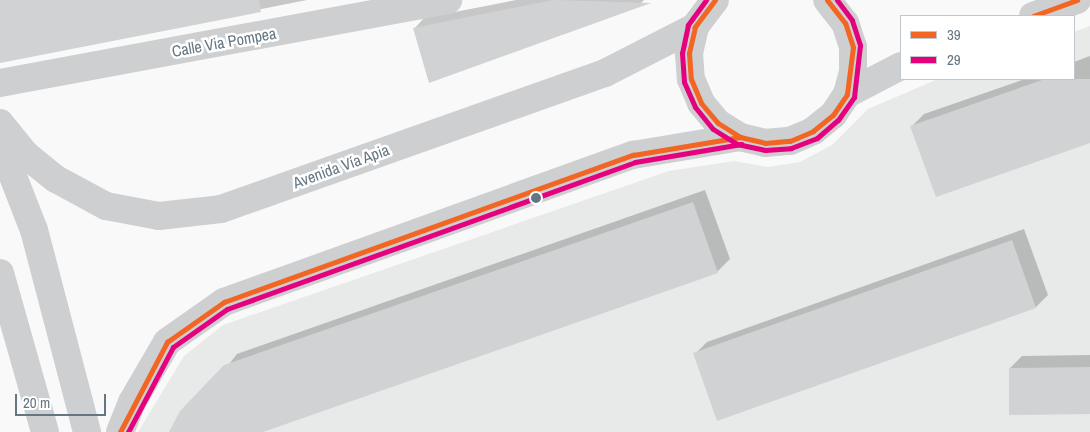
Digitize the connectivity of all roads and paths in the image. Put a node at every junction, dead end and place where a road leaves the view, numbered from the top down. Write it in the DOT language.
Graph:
graph roads {
  1 [pos="448,0"];
  2 [pos="827,0"];
  3 [pos="1077,0"];
  4 [pos="713,1"];
  5 [pos="391,6"];
  6 [pos="1036,15"];
  7 [pos="695,27"];
  8 [pos="900,67"];
  9 [pos="0,83"];
  10 [pos="847,94"];
  11 [pos="0,123"];
  12 [pos="740,136"];
  13 [pos="0,143"];
  14 [pos="0,273"];
  15 [pos="45,432"];
  16 [pos="87,432"];
  17 [pos="120,432"];
  1 -- 5 [label="street, Calle Via Pompea"];
  2 -- 10 [label="street"];
  3 -- 6 [label="street"];
  4 -- 7 [label="street"];
  5 -- 9 [label="street, Calle Via Pompea"];
  7 -- 11 [label="street, Avenida Vía Apia"];
  7 -- 12 [label="street"];
  8 -- 10 [label="street"];
  10 -- 12 [label="street"];
  12 -- 17 [label="street"];
  13 -- 16 [label="street"];
  14 -- 15 [label="street"];
}
